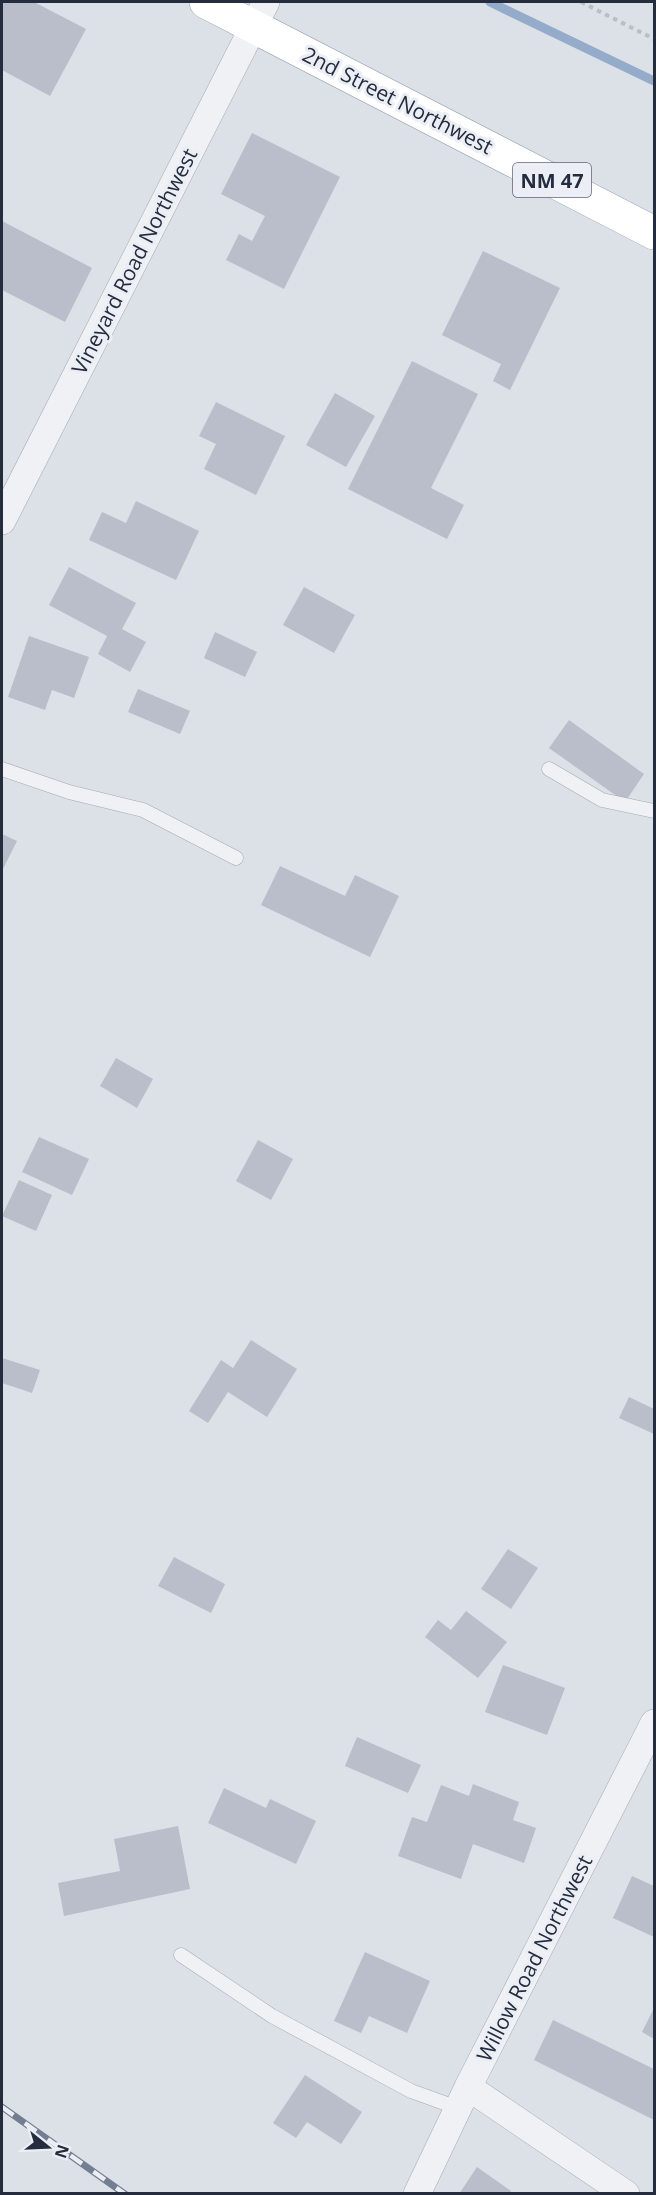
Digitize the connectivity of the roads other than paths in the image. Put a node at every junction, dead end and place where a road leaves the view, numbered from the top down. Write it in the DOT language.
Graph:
graph roads {
  1 [pos="206,2"];
  2 [pos="260,14"];
  3 [pos="654,233"];
  4 [pos="2,521"];
  5 [pos="2,769"];
  6 [pos="549,769"];
  7 [pos="654,811"];
  8 [pos="236,858"];
  9 [pos="654,1723"];
  10 [pos="181,1956"];
  11 [pos="463,2097"];
  12 [pos="417,2193"];
  13 [pos="626,2193"];
  1 -- 2 [label="main road, 2nd Street Northwest / NM 47"];
  2 -- 3 [label="main road, 2nd Street Northwest / NM 47"];
  2 -- 4 [label="street, Vineyard Road Northwest"];
  5 -- 8 [label="lane"];
  6 -- 7 [label="lane"];
  9 -- 11 [label="street, Willow Road Northwest"];
  10 -- 11 [label="lane"];
  11 -- 12 [label="street, Willow Road Northwest"];
  11 -- 13 [label="street"];
}
